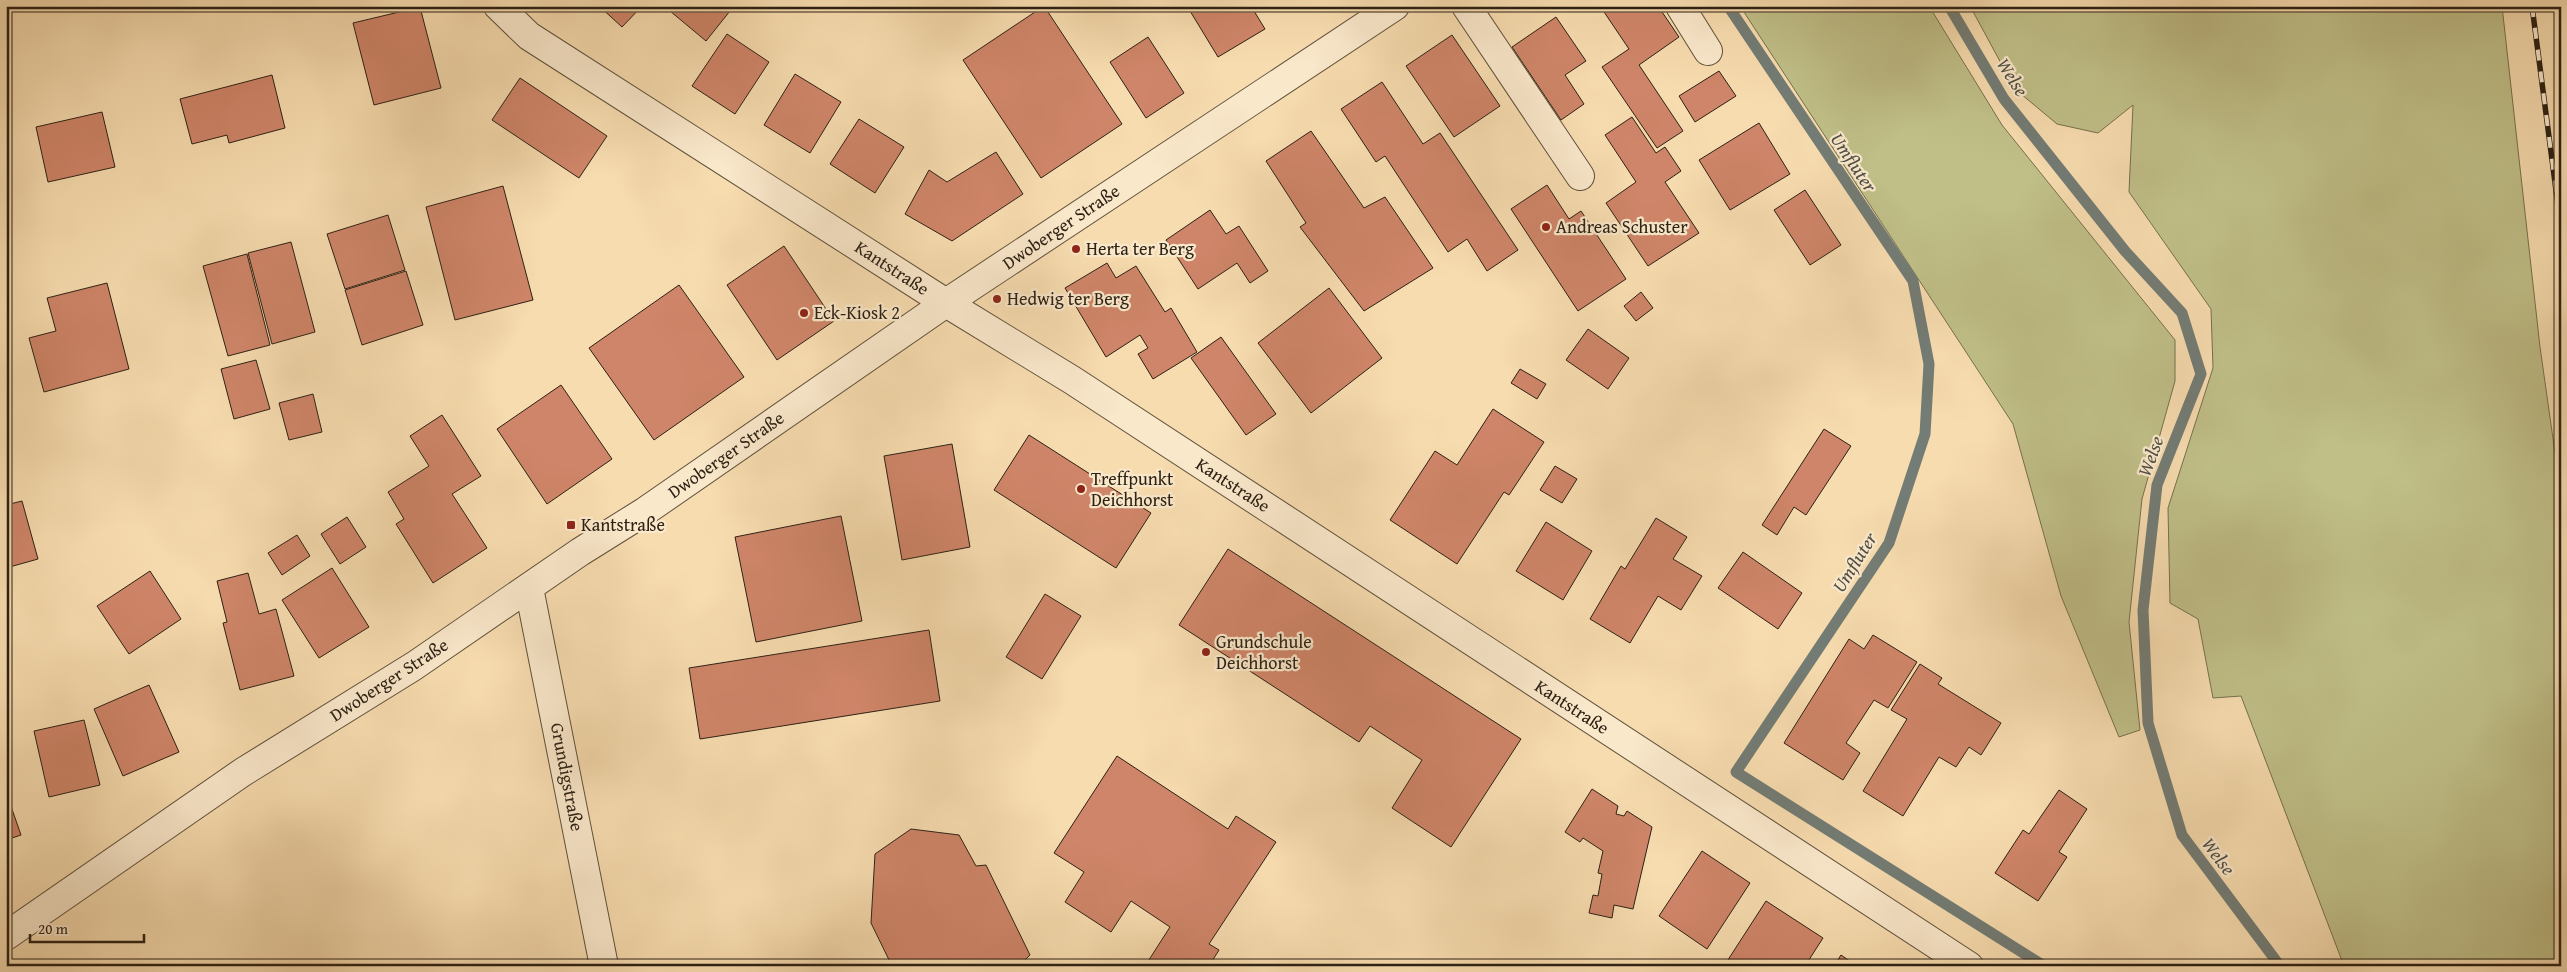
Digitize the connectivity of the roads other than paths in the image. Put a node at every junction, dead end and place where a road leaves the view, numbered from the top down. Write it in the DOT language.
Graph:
graph roads {
  1 [pos="498,6"];
  2 [pos="1395,6"];
  3 [pos="1466,6"];
  4 [pos="1680,6"];
  5 [pos="1708,51"];
  6 [pos="1580,176"];
  7 [pos="946,303"];
  8 [pos="530,588"];
  9 [pos="6,936"];
  10 [pos="604,966"];
  11 [pos="1969,966"];
  1 -- 7 [label="street, Kantstraße"];
  2 -- 7 [label="street, Dwoberger Straße"];
  3 -- 6 [label="street"];
  4 -- 5 [label="street"];
  7 -- 8 [label="street, Dwoberger Straße"];
  7 -- 11 [label="street, Kantstraße"];
  8 -- 9 [label="street, Dwoberger Straße"];
  8 -- 10 [label="street, Grundigstraße"];
}
